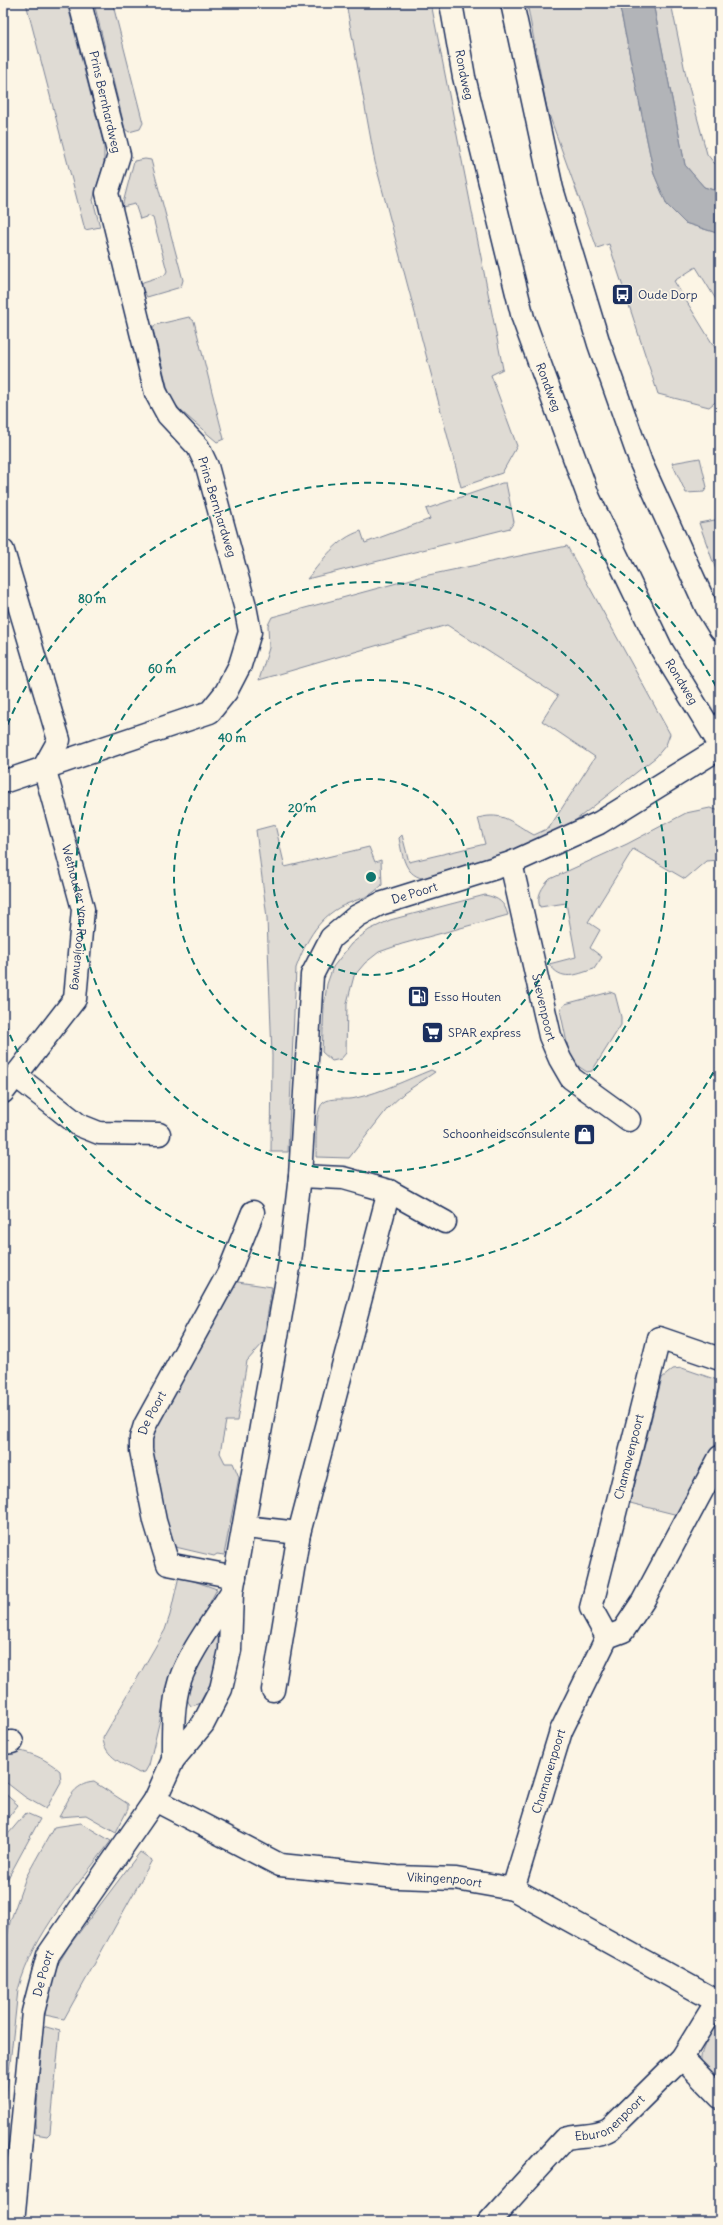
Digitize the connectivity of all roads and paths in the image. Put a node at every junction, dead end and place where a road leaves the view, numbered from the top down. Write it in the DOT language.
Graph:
graph roads {
  1 [pos="80,3"];
  2 [pos="451,3"];
  3 [pos="512,3"];
  4 [pos="3,551"];
  5 [pos="720,629"];
  6 [pos="720,746"];
  7 [pos="44,767"];
  8 [pos="3,782"];
  9 [pos="511,863"];
  10 [pos="10,1084"];
  11 [pos="629,1120"];
  12 [pos="159,1134"];
  13 [pos="300,1176"];
  14 [pos="389,1192"];
  15 [pos="253,1212"];
  16 [pos="445,1222"];
  17 [pos="720,1359"];
  18 [pos="720,1457"];
  19 [pos="245,1527"];
  20 [pos="299,1533"];
  21 [pos="234,1584"];
  22 [pos="606,1637"];
  23 [pos="273,1690"];
  24 [pos="173,1760"];
  25 [pos="155,1800"];
  26 [pos="513,1889"];
  27 [pos="719,2002"];
  28 [pos="682,2058"];
  29 [pos="720,2097"];
  30 [pos="13,2222"];
  31 [pos="489,2222"];
  1 -- 7 [label="street, Prins Bernhardweg"];
  2 -- 6 [label="street, Rondweg"];
  3 -- 5 [label="street"];
  4 -- 7 [label="street"];
  6 -- 9 [label="street, De Poort"];
  7 -- 8 [label="street, Prins Bernhardweg"];
  7 -- 10 [label="street, Wethouder van Rooijenweg"];
  9 -- 11 [label="street, Suevenpoort"];
  9 -- 13 [label="street, De Poort"];
  10 -- 12 [label="street, Wethouder van Rooijenweg"];
  13 -- 14 [label="street"];
  13 -- 19 [label="street, De Poort"];
  14 -- 16 [label="street"];
  14 -- 20 [label="street"];
  15 -- 21 [label="street, De Poort"];
  17 -- 22 [label="street, Chamavenpoort"];
  18 -- 22 [label="street"];
  19 -- 20 [label="street"];
  19 -- 21 [label="street, De Poort"];
  20 -- 23 [label="street"];
  21 -- 24 [label="street, De Poort"];
  21 -- 24 [label="street, De Poort"];
  22 -- 26 [label="street, Chamavenpoort"];
  24 -- 25 [label="street, De Poort"];
  25 -- 26 [label="street, Vikingenpoort"];
  25 -- 30 [label="street, De Poort"];
  26 -- 27 [label="street, Vikingenpoort"];
  27 -- 28 [label="street, Eburonenpoort"];
  28 -- 29 [label="street"];
  28 -- 31 [label="street, Eburonenpoort"];
}
